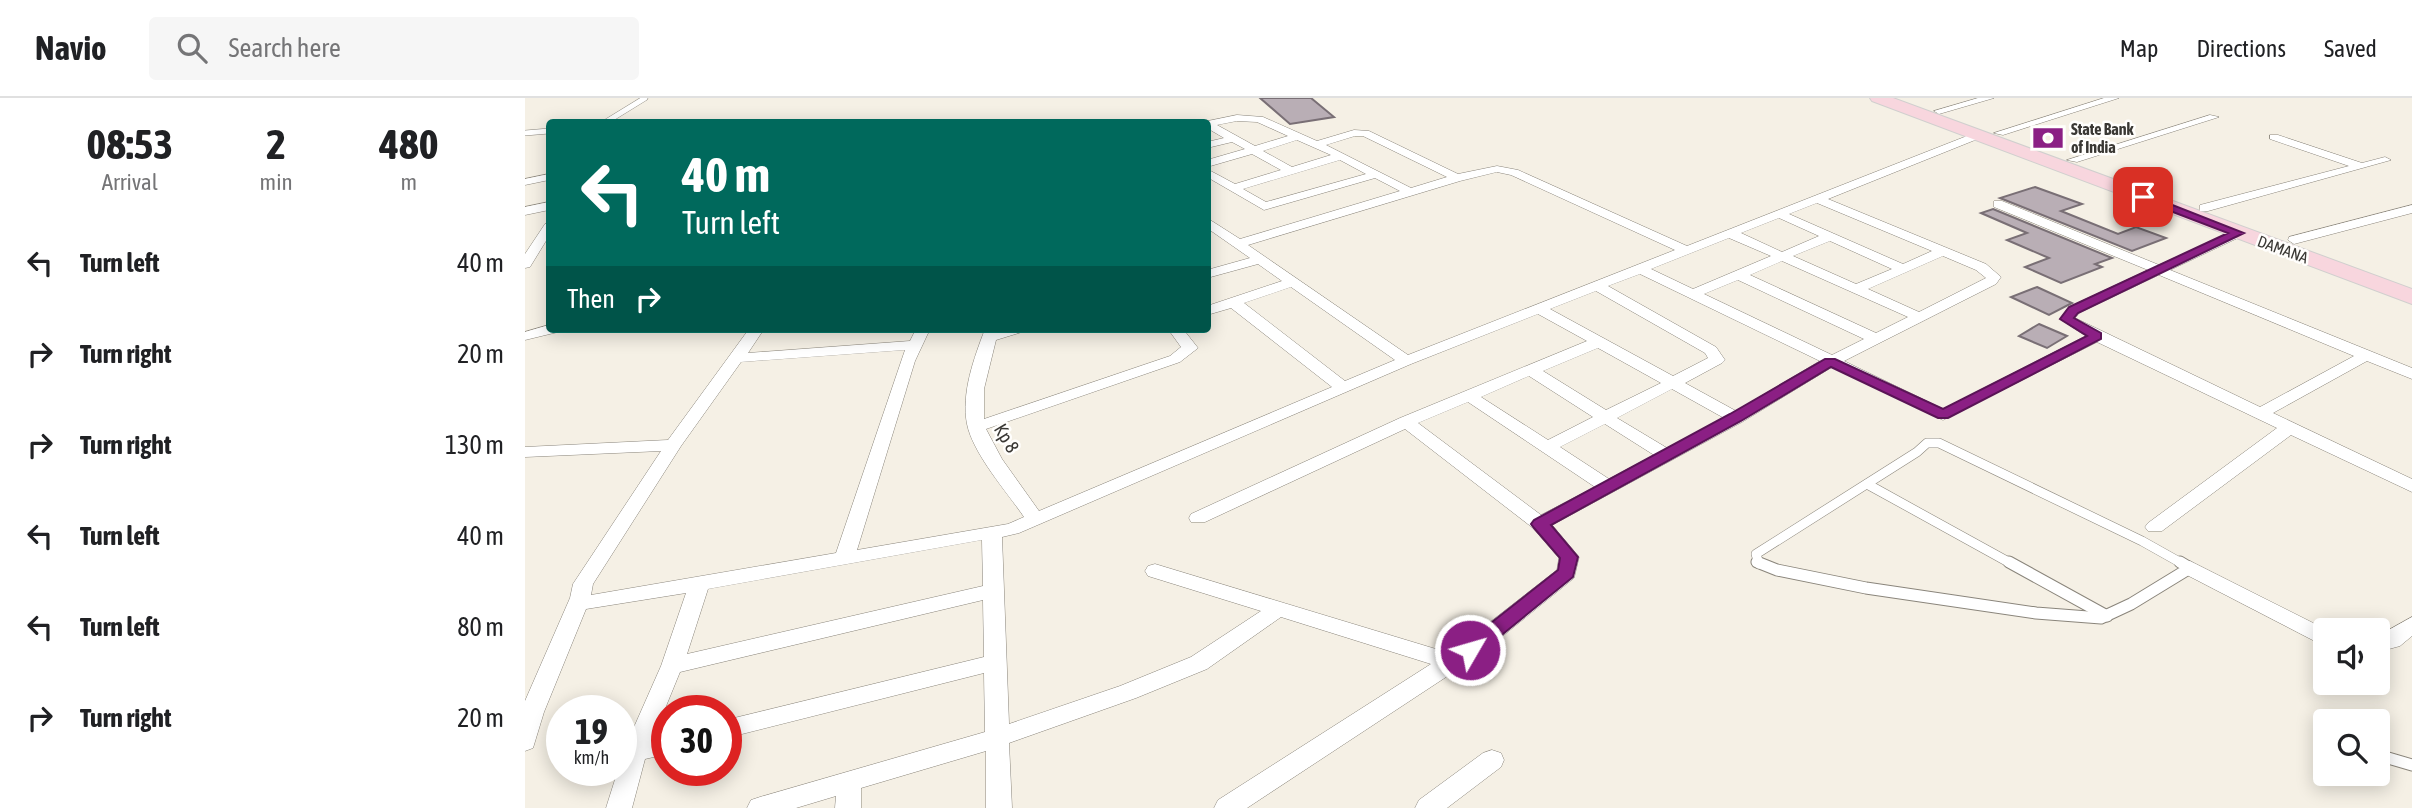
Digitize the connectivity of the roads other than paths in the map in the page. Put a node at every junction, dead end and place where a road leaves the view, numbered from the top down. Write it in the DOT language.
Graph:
graph roads {
  1 [pos="645,98"];
  2 [pos="1878,98"];
  3 [pos="1902,98"];
  4 [pos="1989,98"];
  5 [pos="2114,98"];
  6 [pos="1939,111"];
  7 [pos="2214,117"];
  8 [pos="611,119"];
  9 [pos="1211,123"];
  10 [pos="1211,126"];
  11 [pos="546,131"];
  12 [pos="525,133"];
  13 [pos="1999,133"];
  14 [pos="1976,135"];
  15 [pos="2274,136"];
  16 [pos="1296,137"];
  17 [pos="1233,139"];
  18 [pos="1211,144"];
  19 [pos="1315,145"];
  20 [pos="1253,150"];
  21 [pos="1341,156"];
  22 [pos="2073,160"];
  23 [pos="2385,160"];
  24 [pos="1211,163"];
  25 [pos="2361,166"];
  26 [pos="1291,171"];
  27 [pos="1211,174"];
  28 [pos="1377,174"];
  29 [pos="546,178"];
  30 [pos="1457,178"];
  31 [pos="525,182"];
  32 [pos="1233,188"];
  33 [pos="1410,192"];
  34 [pos="1818,199"];
  35 [pos="1998,204"];
  36 [pos="546,207"];
  37 [pos="2204,208"];
  38 [pos="2412,209"];
  39 [pos="525,211"];
  40 [pos="1779,214"];
  41 [pos="1211,225"];
  42 [pos="546,231"];
  43 [pos="546,233"];
  44 [pos="1729,233"];
  45 [pos="2238,233"];
  46 [pos="1831,236"];
  47 [pos="525,237"];
  48 [pos="2294,240"];
  49 [pos="1238,244"];
  50 [pos="1686,250"];
  51 [pos="1941,252"];
  52 [pos="1779,257"];
  53 [pos="1260,259"];
  54 [pos="525,264"];
  55 [pos="1639,268"];
  56 [pos="1903,269"];
  57 [pos="2161,271"];
  58 [pos="1211,273"];
  59 [pos="1739,275"];
  60 [pos="1293,282"];
  61 [pos="2412,283"];
  62 [pos="1597,286"];
  63 [pos="1855,290"];
  64 [pos="1693,294"];
  65 [pos="2412,297"];
  66 [pos="1233,302"];
  67 [pos="1538,308"];
  68 [pos="1211,310"];
  69 [pos="1919,317"];
  70 [pos="546,331"];
  71 [pos="754,333"];
  72 [pos="921,333"];
  73 [pos="990,333"];
  74 [pos="1178,333"];
  75 [pos="525,336"];
  76 [pos="2097,336"];
  77 [pos="1876,338"];
  78 [pos="1599,342"];
  79 [pos="915,345"];
  80 [pos="2367,355"];
  81 [pos="737,358"];
  82 [pos="1406,361"];
  83 [pos="1830,362"];
  84 [pos="1530,370"];
  85 [pos="2412,374"];
  86 [pos="1674,384"];
  87 [pos="1343,387"];
  88 [pos="1468,396"];
  89 [pos="2260,413"];
  90 [pos="1606,417"];
  91 [pos="1736,418"];
  92 [pos="1406,422"];
  93 [pos="2290,426"];
  94 [pos="977,427"];
  95 [pos="673,445"];
  96 [pos="1547,447"];
  97 [pos="525,452"];
  98 [pos="1667,456"];
  99 [pos="1867,484"];
  100 [pos="2412,486"];
  101 [pos="1608,487"];
  102 [pos="1198,518"];
  103 [pos="1035,519"];
  104 [pos="1540,524"];
  105 [pos="2155,527"];
  106 [pos="992,533"];
  107 [pos="845,557"];
  108 [pos="2190,568"];
  109 [pos="1155,571"];
  110 [pos="699,585"];
  111 [pos="995,590"];
  112 [pos="580,598"];
  113 [pos="1280,608"];
  114 [pos="2107,616"];
  115 [pos="2412,625"];
  116 [pos="2313,632"];
  117 [pos="2390,641"];
  118 [pos="997,662"];
  119 [pos="1451,662"];
  120 [pos="672,666"];
  121 [pos="742,725"];
  122 [pos="1000,737"];
  123 [pos="525,741"];
  124 [pos="637,747"];
  125 [pos="2390,759"];
  126 [pos="1492,760"];
  127 [pos="2412,765"];
  128 [pos="849,782"];
  129 [pos="625,786"];
  130 [pos="619,808"];
  131 [pos="760,808"];
  132 [pos="848,808"];
  133 [pos="999,808"];
  134 [pos="1227,808"];
  135 [pos="1428,808"];
  1 -- 8 [label="lane"];
  2 -- 14 [label="main road, DAMANA"];
  3 -- 6 [label="main road"];
  4 -- 6 [label="street"];
  5 -- 13 [label="street"];
  6 -- 13 [label="main road"];
  7 -- 22 [label="street"];
  9 -- 16 [label="street"];
  10 -- 17 [label="street"];
  11 -- 12 [label="lane"];
  13 -- 22 [label="main road"];
  14 -- 34 [label="street"];
  14 -- 45 [label="main road, DAMANA"];
  15 -- 25 [label="street"];
  16 -- 19 [label="street"];
  16 -- 20 [label="street"];
  17 -- 18 [label="street"];
  17 -- 20 [label="street"];
  19 -- 21 [label="street"];
  19 -- 30 [label="street"];
  20 -- 24 [label="street"];
  20 -- 26 [label="street"];
  21 -- 26 [label="street"];
  21 -- 28 [label="street"];
  22 -- 37 [label="main road"];
  23 -- 25 [label="street"];
  25 -- 37 [label="street"];
  26 -- 32 [label="street"];
  27 -- 32 [label="street"];
  28 -- 32 [label="street"];
  28 -- 33 [label="street"];
  29 -- 31 [label="street"];
  30 -- 33 [label="street"];
  30 -- 50 [label="street"];
  33 -- 49 [label="street"];
  34 -- 40 [label="street"];
  34 -- 51 [label="street"];
  35 -- 57 [label="street"];
  36 -- 39 [label="street"];
  37 -- 48 [label="main road"];
  38 -- 48 [label="street"];
  40 -- 44 [label="street"];
  40 -- 46 [label="street"];
  41 -- 49 [label="street"];
  42 -- 47 [label="street"];
  43 -- 54 [label="street"];
  44 -- 50 [label="street"];
  44 -- 52 [label="street"];
  45 -- 57 [label="street"];
  45 -- 65 [label="main road, DAMANA"];
  46 -- 52 [label="street"];
  46 -- 56 [label="street"];
  48 -- 61 [label="main road"];
  49 -- 53 [label="street"];
  50 -- 55 [label="street"];
  51 -- 56 [label="street"];
  51 -- 69 [label="street"];
  52 -- 59 [label="street"];
  52 -- 63 [label="street"];
  53 -- 58 [label="street"];
  53 -- 60 [label="street"];
  55 -- 62 [label="street"];
  55 -- 64 [label="street"];
  56 -- 63 [label="street"];
  57 -- 76 [label="street"];
  57 -- 80 [label="street"];
  59 -- 64 [label="street"];
  59 -- 77 [label="street"];
  60 -- 66 [label="street"];
  60 -- 82 [label="street"];
  62 -- 67 [label="street"];
  62 -- 86 [label="street"];
  63 -- 69 [label="street"];
  64 -- 83 [label="street"];
  66 -- 68 [label="street"];
  66 -- 87 [label="street"];
  67 -- 78 [label="street"];
  67 -- 82 [label="street"];
  69 -- 77 [label="street"];
  70 -- 75 [label="street"];
  71 -- 81 [label="street"];
  72 -- 79 [label="street"];
  73 -- 94 [label="street, Kp 8"];
  74 -- 94 [label="street"];
  76 -- 83 [label="street"];
  76 -- 89 [label="street"];
  77 -- 83 [label="street"];
  78 -- 84 [label="street"];
  78 -- 86 [label="street"];
  79 -- 81 [label="street"];
  79 -- 107 [label="street"];
  80 -- 85 [label="street"];
  80 -- 89 [label="street"];
  81 -- 95 [label="street"];
  82 -- 87 [label="street"];
  83 -- 91 [label="street"];
  84 -- 88 [label="street"];
  84 -- 90 [label="street"];
  86 -- 90 [label="street"];
  86 -- 91 [label="street"];
  87 -- 103 [label="street"];
  88 -- 92 [label="street"];
  88 -- 96 [label="street"];
  89 -- 93 [label="street"];
  90 -- 96 [label="street"];
  90 -- 98 [label="street"];
  91 -- 98 [label="street"];
  92 -- 102 [label="street"];
  92 -- 104 [label="street"];
  93 -- 100 [label="street"];
  93 -- 105 [label="street"];
  94 -- 103 [label="street, Kp 8"];
  95 -- 97 [label="street"];
  95 -- 112 [label="street"];
  96 -- 101 [label="street"];
  98 -- 101 [label="street"];
  99 -- 108 [label="lane"];
  99 -- 114 [label="lane"];
  99 -- 114 [label="lane"];
  101 -- 104 [label="street"];
  103 -- 106 [label="street"];
  104 -- 119 [label="street"];
  106 -- 107 [label="street"];
  106 -- 111 [label="street"];
  107 -- 110 [label="street"];
  108 -- 114 [label="lane"];
  108 -- 116 [label="street"];
  109 -- 113 [label="street"];
  110 -- 112 [label="street"];
  110 -- 120 [label="street"];
  111 -- 118 [label="street"];
  111 -- 120 [label="street"];
  112 -- 123 [label="street"];
  113 -- 119 [label="street"];
  113 -- 122 [label="street"];
  115 -- 117 [label="street"];
  118 -- 121 [label="street"];
  118 -- 122 [label="street"];
  119 -- 134 [label="street"];
  120 -- 124 [label="street"];
  122 -- 128 [label="street"];
  122 -- 133 [label="street"];
  125 -- 127 [label="lane"];
  126 -- 135 [label="street"];
  128 -- 131 [label="street"];
  128 -- 132 [label="street"];
  129 -- 130 [label="street"];
}
